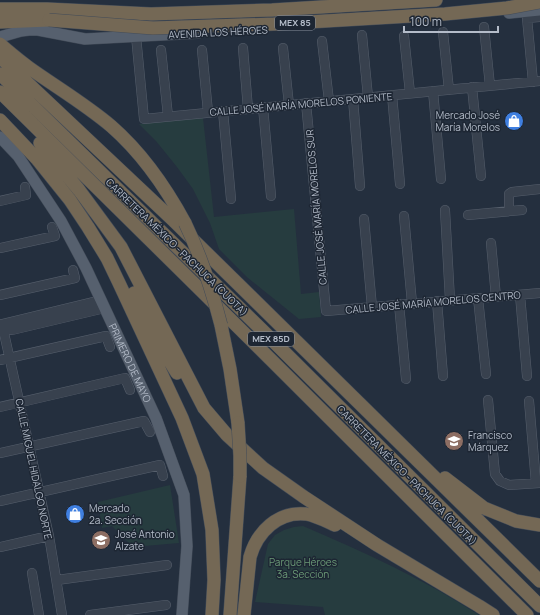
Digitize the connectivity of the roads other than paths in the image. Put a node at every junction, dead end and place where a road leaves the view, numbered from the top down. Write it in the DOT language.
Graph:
graph roads {
  1 [pos="436,0"];
  2 [pos="531,0"];
  3 [pos="540,2"];
  4 [pos="0,9"];
  5 [pos="540,10"];
  6 [pos="540,17"];
  7 [pos="438,19"];
  8 [pos="0,22"];
  9 [pos="484,27"];
  10 [pos="443,32"];
  11 [pos="362,35"];
  12 [pos="136,36"];
  13 [pos="404,36"];
  14 [pos="1,39"];
  15 [pos="322,41"];
  16 [pos="243,48"];
  17 [pos="283,48"];
  18 [pos="161,50"];
  19 [pos="202,50"];
  20 [pos="0,57"];
  21 [pos="0,74"];
  22 [pos="536,81"];
  23 [pos="490,86"];
  24 [pos="472,88"];
  25 [pos="449,90"];
  26 [pos="433,91"];
  27 [pos="0,92"];
  28 [pos="410,93"];
  29 [pos="392,95"];
  30 [pos="368,97"];
  31 [pos="353,99"];
  32 [pos="0,101"];
  33 [pos="328,101"];
  34 [pos="306,103"];
  35 [pos="289,105"];
  36 [pos="263,107"];
  37 [pos="248,109"];
  38 [pos="223,111"];
  39 [pos="208,112"];
  40 [pos="0,114"];
  41 [pos="168,116"];
  42 [pos="0,120"];
  43 [pos="0,137"];
  44 [pos="481,176"];
  45 [pos="441,179"];
  46 [pos="400,184"];
  47 [pos="360,186"];
  48 [pos="25,187"];
  49 [pos="540,189"];
  50 [pos="271,196"];
  51 [pos="231,199"];
  52 [pos="0,201"];
  53 [pos="445,210"];
  54 [pos="522,210"];
  55 [pos="509,211"];
  56 [pos="404,216"];
  57 [pos="468,216"];
  58 [pos="364,219"];
  59 [pos="52,227"];
  60 [pos="491,244"];
  61 [pos="0,248"];
  62 [pos="73,270"];
  63 [pos="540,293"];
  64 [pos="0,295"];
  65 [pos="520,295"];
  66 [pos="496,296"];
  67 [pos="478,298"];
  68 [pos="450,300"];
  69 [pos="437,301"];
  70 [pos="412,303"];
  71 [pos="103,304"];
  72 [pos="399,304"];
  73 [pos="372,307"];
  74 [pos="326,311"];
  75 [pos="1,328"];
  76 [pos="110,347"];
  77 [pos="10,358"];
  78 [pos="0,360"];
  79 [pos="486,374"];
  80 [pos="443,376"];
  81 [pos="527,376"];
  82 [pos="406,379"];
  83 [pos="130,390"];
  84 [pos="488,400"];
  85 [pos="529,401"];
  86 [pos="20,402"];
  87 [pos="0,407"];
  88 [pos="203,408"];
  89 [pos="150,432"];
  90 [pos="399,444"];
  91 [pos="30,447"];
  92 [pos="0,453"];
  93 [pos="163,476"];
  94 [pos="538,483"];
  95 [pos="40,492"];
  96 [pos="0,501"];
  97 [pos="540,525"];
  98 [pos="49,536"];
  99 [pos="377,545"];
  100 [pos="0,547"];
  101 [pos="167,565"];
  102 [pos="32,573"];
  103 [pos="57,580"];
  104 [pos="540,581"];
  105 [pos="166,605"];
  106 [pos="540,606"];
  107 [pos="483,610"];
  108 [pos="39,615"];
  109 [pos="62,615"];
  110 [pos="90,615"];
  111 [pos="182,615"];
  112 [pos="212,615"];
  113 [pos="230,615"];
  114 [pos="244,615"];
  115 [pos="492,615"];
  116 [pos="527,615"];
  1 -- 4 [label="highway, MEX 85"];
  2 -- 7 [label="main road, AVENIDA LOS HÉROES"];
  3 -- 8 [label="highway, MEX 85, bridge"];
  5 -- 7 [label="main road, AVENIDA LOS HÉROES"];
  6 -- 22 [label="street"];
  7 -- 12 [label="main road, AVENIDA LOS HÉROES"];
  9 -- 23 [label="street"];
  10 -- 25 [label="street"];
  11 -- 30 [label="street"];
  12 -- 14 [label="main road, AVENIDA LOS HÉROES"];
  12 -- 41 [label="street, CALLE JOSÉ MARÍA MORELOS PONIENTE"];
  13 -- 28 [label="street"];
  14 -- 113 [label="highway, bridge"];
  15 -- 33 [label="street"];
  16 -- 37 [label="street"];
  17 -- 35 [label="street"];
  18 -- 41 [label="street"];
  19 -- 39 [label="street"];
  20 -- 90 [label="highway"];
  21 -- 106 [label="highway, CARRETERA MÉXICO - PACHUCA (CUOTA) / MEX 85D"];
  22 -- 23 [label="street, CALLE JOSÉ MARÍA MORELOS PONIENTE"];
  23 -- 24 [label="street, CALLE JOSÉ MARÍA MORELOS PONIENTE"];
  24 -- 25 [label="street, CALLE JOSÉ MARÍA MORELOS PONIENTE"];
  24 -- 44 [label="street"];
  25 -- 26 [label="street, CALLE JOSÉ MARÍA MORELOS PONIENTE"];
  26 -- 28 [label="street, CALLE JOSÉ MARÍA MORELOS PONIENTE"];
  26 -- 45 [label="street"];
  27 -- 116 [label="highway, CARRETERA MÉXICO - PACHUCA (CUOTA) / MEX 85D"];
  28 -- 29 [label="street, CALLE JOSÉ MARÍA MORELOS PONIENTE"];
  29 -- 30 [label="street, CALLE JOSÉ MARÍA MORELOS PONIENTE"];
  29 -- 46 [label="street"];
  30 -- 31 [label="street, CALLE JOSÉ MARÍA MORELOS PONIENTE"];
  31 -- 33 [label="street, CALLE JOSÉ MARÍA MORELOS PONIENTE"];
  31 -- 47 [label="street"];
  32 -- 88 [label="highway"];
  33 -- 34 [label="street, CALLE JOSÉ MARÍA MORELOS PONIENTE"];
  34 -- 35 [label="street, CALLE JOSÉ MARÍA MORELOS PONIENTE"];
  34 -- 74 [label="street, CALLE JOSÉ MARÍA MORELOS SUR"];
  35 -- 36 [label="street, CALLE JOSÉ MARÍA MORELOS PONIENTE"];
  36 -- 37 [label="street, CALLE JOSÉ MARÍA MORELOS PONIENTE"];
  36 -- 50 [label="street"];
  37 -- 38 [label="street, CALLE JOSÉ MARÍA MORELOS PONIENTE"];
  38 -- 39 [label="street, CALLE JOSÉ MARÍA MORELOS PONIENTE"];
  38 -- 51 [label="street"];
  39 -- 41 [label="street, CALLE JOSÉ MARÍA MORELOS PONIENTE"];
  40 -- 88 [label="highway"];
  42 -- 112 [label="highway"];
  43 -- 71 [label="main road, PRIMERO DE MAYO"];
  48 -- 52 [label="street"];
  49 -- 55 [label="street"];
  53 -- 68 [label="street"];
  54 -- 55 [label="street"];
  55 -- 57 [label="street"];
  56 -- 70 [label="street"];
  58 -- 73 [label="street"];
  59 -- 61 [label="street"];
  60 -- 66 [label="street"];
  62 -- 64 [label="street"];
  63 -- 65 [label="street, CALLE JOSÉ MARÍA MORELOS CENTRO"];
  65 -- 66 [label="street, CALLE JOSÉ MARÍA MORELOS CENTRO"];
  65 -- 81 [label="street"];
  66 -- 67 [label="street, CALLE JOSÉ MARÍA MORELOS CENTRO"];
  67 -- 68 [label="street, CALLE JOSÉ MARÍA MORELOS CENTRO"];
  67 -- 79 [label="street"];
  68 -- 69 [label="street, CALLE JOSÉ MARÍA MORELOS CENTRO"];
  69 -- 70 [label="street, CALLE JOSÉ MARÍA MORELOS CENTRO"];
  69 -- 80 [label="street"];
  70 -- 72 [label="street, CALLE JOSÉ MARÍA MORELOS CENTRO"];
  71 -- 75 [label="street"];
  71 -- 111 [label="main road, PRIMERO DE MAYO"];
  72 -- 73 [label="street, CALLE JOSÉ MARÍA MORELOS CENTRO"];
  72 -- 82 [label="street"];
  73 -- 74 [label="street, CALLE JOSÉ MARÍA MORELOS CENTRO"];
  75 -- 77 [label="street, CALLE MIGUEL HIDALGO NORTE"];
  76 -- 77 [label="street"];
  77 -- 78 [label="street"];
  77 -- 86 [label="street, CALLE MIGUEL HIDALGO NORTE"];
  83 -- 86 [label="street"];
  84 -- 94 [label="street"];
  85 -- 94 [label="street"];
  86 -- 87 [label="street"];
  86 -- 91 [label="street, CALLE MIGUEL HIDALGO NORTE"];
  88 -- 99 [label="highway"];
  89 -- 91 [label="street"];
  90 -- 97 [label="highway"];
  90 -- 104 [label="highway"];
  91 -- 92 [label="street"];
  91 -- 95 [label="street, CALLE MIGUEL HIDALGO NORTE"];
  93 -- 95 [label="street"];
  95 -- 96 [label="street"];
  95 -- 98 [label="street, CALLE MIGUEL HIDALGO NORTE"];
  98 -- 100 [label="street"];
  98 -- 103 [label="street, CALLE MIGUEL HIDALGO NORTE"];
  99 -- 107 [label="highway"];
  99 -- 114 [label="highway"];
  101 -- 103 [label="street"];
  102 -- 108 [label="street"];
  103 -- 109 [label="street, CALLE MIGUEL HIDALGO NORTE"];
  105 -- 110 [label="street"];
  107 -- 115 [label="highway"];
}
